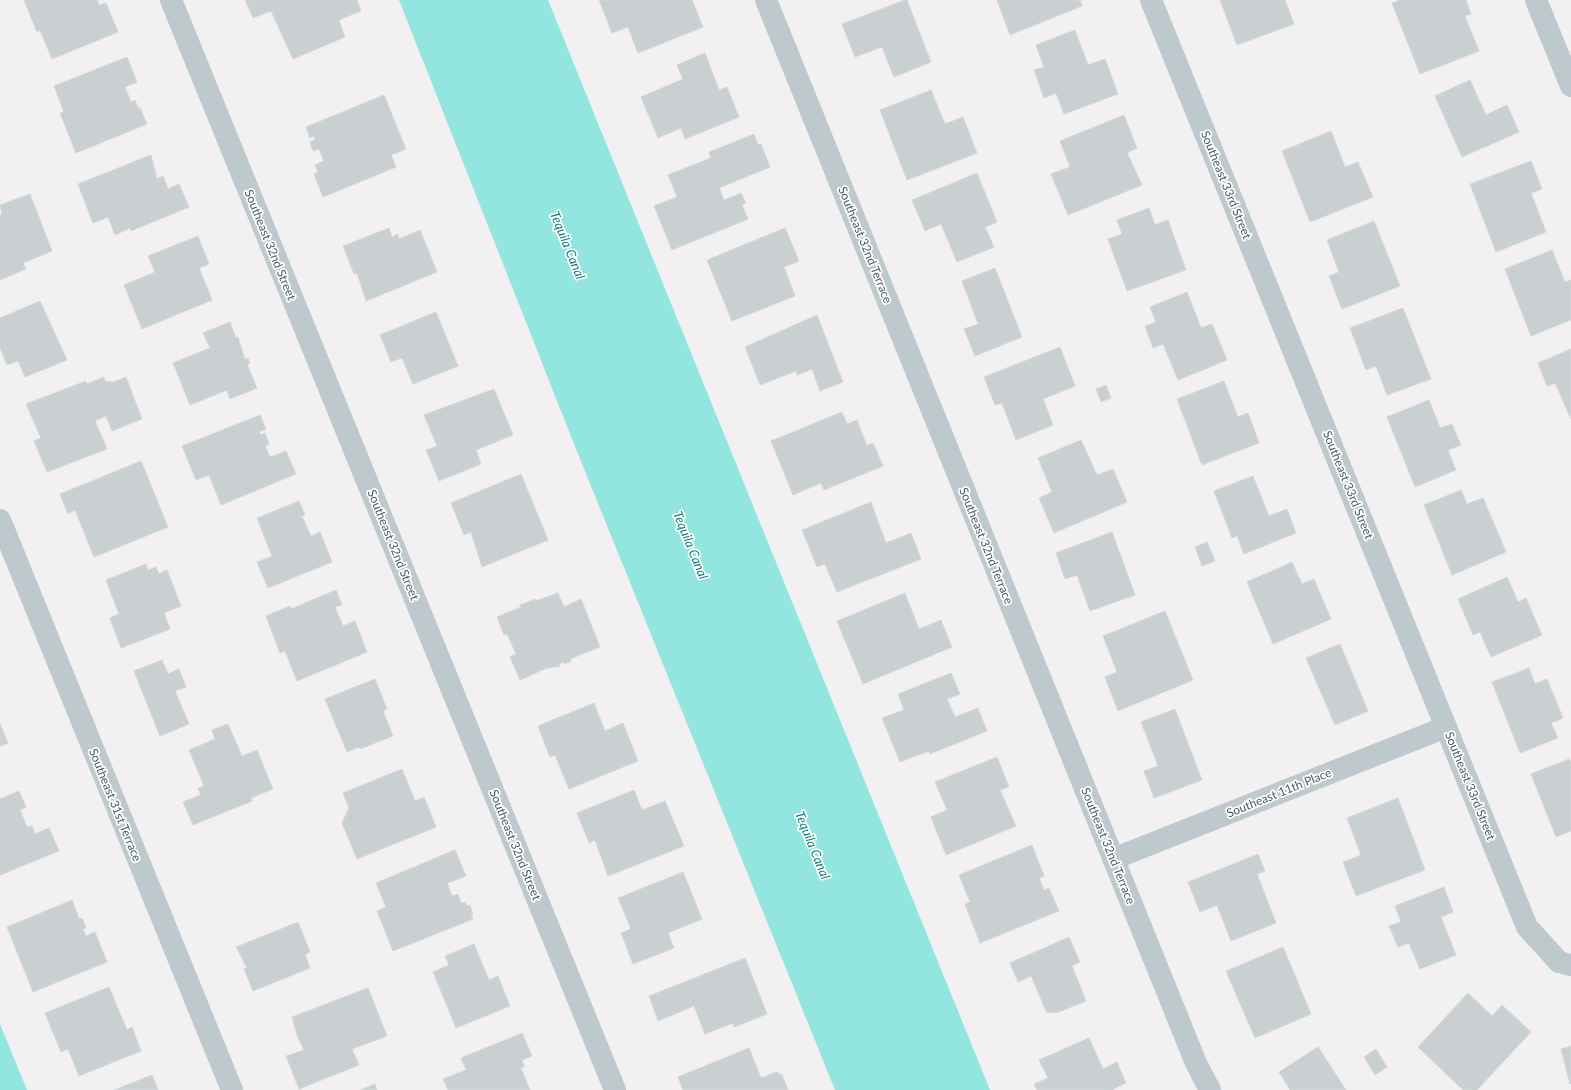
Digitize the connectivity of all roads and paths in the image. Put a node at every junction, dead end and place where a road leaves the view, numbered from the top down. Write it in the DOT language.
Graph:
graph roads {
  1 [pos="171,0"];
  2 [pos="766,0"];
  3 [pos="1151,0"];
  4 [pos="1536,0"];
  5 [pos="1571,86"];
  6 [pos="0,520"];
  7 [pos="1446,727"];
  8 [pos="1113,859"];
  9 [pos="1565,964"];
  10 [pos="232,1090"];
  11 [pos="615,1090"];
  12 [pos="1210,1090"];
  1 -- 11 [label="street, Southeast 32nd Street"];
  2 -- 8 [label="street, Southeast 32nd Terrace"];
  3 -- 7 [label="street, Southeast 33rd Street"];
  4 -- 5 [label="street"];
  6 -- 10 [label="street, Southeast 31st Terrace"];
  7 -- 8 [label="street, Southeast 11th Place"];
  7 -- 9 [label="street, Southeast 33rd Street"];
  8 -- 12 [label="street, Southeast 32nd Terrace"];
}
